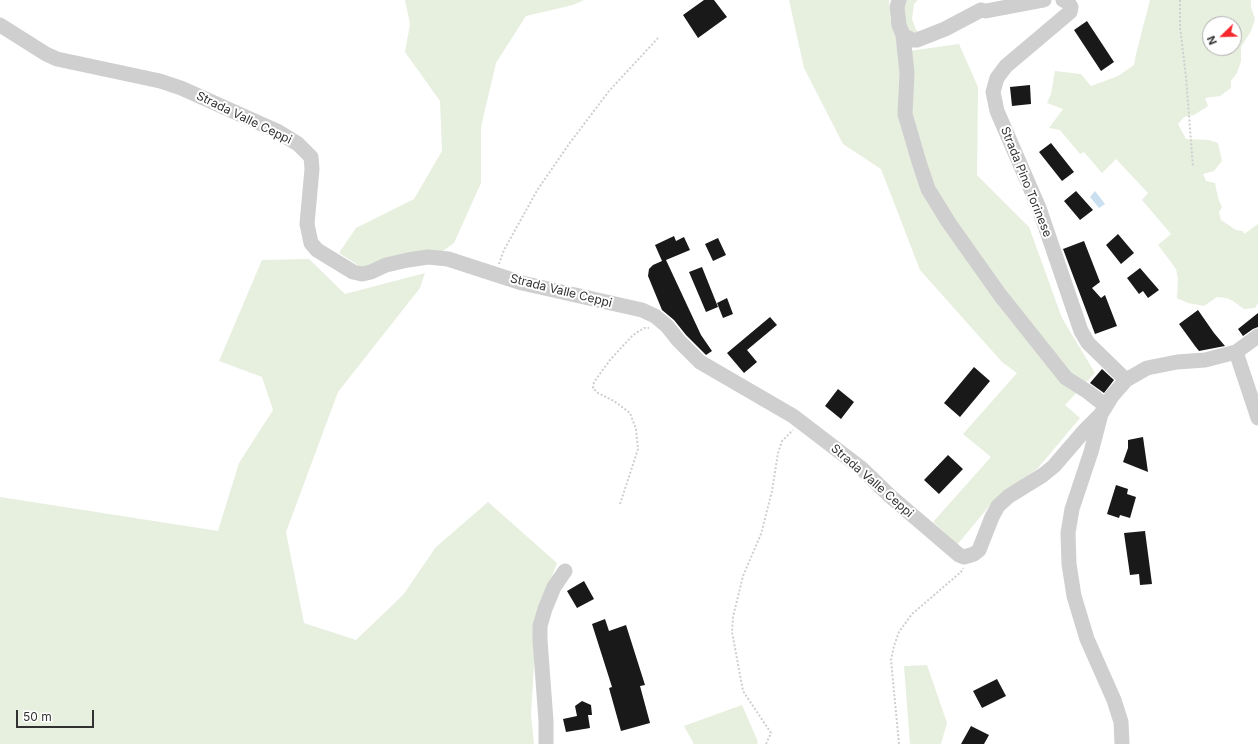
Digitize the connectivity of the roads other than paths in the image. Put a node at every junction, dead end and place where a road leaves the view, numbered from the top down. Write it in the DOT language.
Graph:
graph roads {
  1 [pos="899,0"];
  2 [pos="1044,0"];
  3 [pos="1063,0"];
  4 [pos="980,5"];
  5 [pos="0,25"];
  6 [pos="903,35"];
  7 [pos="1258,336"];
  8 [pos="1236,352"];
  9 [pos="1126,380"];
  10 [pos="1104,410"];
  11 [pos="1258,418"];
  12 [pos="565,572"];
  13 [pos="546,744"];
  14 [pos="1122,744"];
  1 -- 6 [label="street"];
  2 -- 4 [label="street"];
  3 -- 9 [label="street, Strada Pino Torinese"];
  4 -- 6 [label="street"];
  5 -- 10 [label="street, Strada Valle Ceppi"];
  6 -- 10 [label="street"];
  7 -- 8 [label="street"];
  8 -- 9 [label="street"];
  8 -- 11 [label="street"];
  9 -- 10 [label="street"];
  10 -- 14 [label="street"];
  12 -- 13 [label="street"];
}
